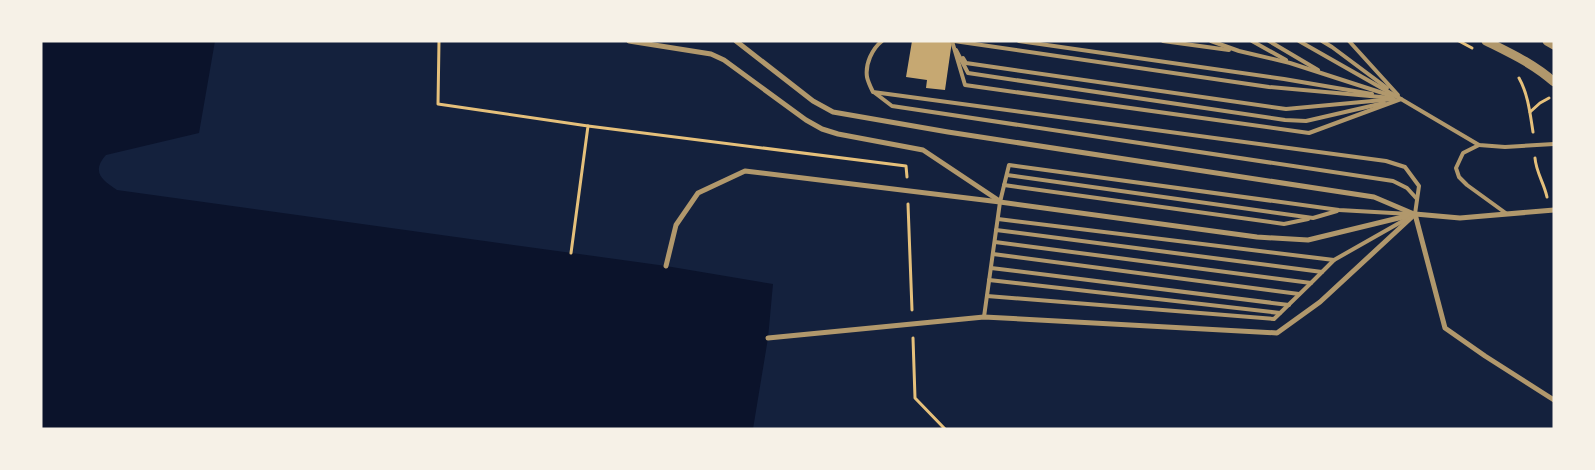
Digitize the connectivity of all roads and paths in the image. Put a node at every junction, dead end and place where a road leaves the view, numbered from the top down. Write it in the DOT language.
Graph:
graph roads {
  1 [pos="439,41"];
  2 [pos="629,41"];
  3 [pos="736,41"];
  4 [pos="882,41"];
  5 [pos="953,41"];
  6 [pos="1019,41"];
  7 [pos="1163,41"];
  8 [pos="1211,41"];
  9 [pos="1252,41"];
  10 [pos="1269,41"];
  11 [pos="1299,41"];
  12 [pos="1322,41"];
  13 [pos="1349,41"];
  14 [pos="1459,41"];
  15 [pos="1486,41"];
  16 [pos="1547,41"];
  17 [pos="1554,45"];
  18 [pos="1476,50"];
  19 [pos="1239,51"];
  20 [pos="1290,63"];
  21 [pos="1514,72"];
  22 [pos="1327,74"];
  23 [pos="1554,82"];
  24 [pos="873,92"];
  25 [pos="1554,95"];
  26 [pos="1401,99"];
  27 [pos="1530,113"];
  28 [pos="588,126"];
  29 [pos="1554,144"];
  30 [pos="1479,145"];
  31 [pos="1535,145"];
  32 [pos="1006,175"];
  33 [pos="907,185"];
  34 [pos="1004,186"];
  35 [pos="907,195"];
  36 [pos="1417,199"];
  37 [pos="1000,202"];
  38 [pos="1339,210"];
  39 [pos="1552,211"];
  40 [pos="1415,214"];
  41 [pos="1508,215"];
  42 [pos="998,218"];
  43 [pos="1312,218"];
  44 [pos="996,230"];
  45 [pos="995,242"];
  46 [pos="571,252"];
  47 [pos="993,254"];
  48 [pos="1334,260"];
  49 [pos="666,266"];
  50 [pos="991,268"];
  51 [pos="1322,272"];
  52 [pos="989,280"];
  53 [pos="1311,283"];
  54 [pos="1300,294"];
  55 [pos="987,296"];
  56 [pos="1289,305"];
  57 [pos="912,311"];
  58 [pos="1280,313"];
  59 [pos="984,317"];
  60 [pos="912,330"];
  61 [pos="768,338"];
  62 [pos="1554,400"];
  63 [pos="945,429"];
  1 -- 28 [label="path"];
  2 -- 37 [label="street"];
  3 -- 40 [label="street"];
  4 -- 24 [label="lane"];
  5 -- 26 [label="lane"];
  5 -- 26 [label="lane"];
  5 -- 26 [label="lane"];
  5 -- 26 [label="lane"];
  6 -- 26 [label="lane"];
  7 -- 19 [label="lane"];
  8 -- 19 [label="lane"];
  9 -- 20 [label="lane"];
  10 -- 22 [label="lane"];
  11 -- 26 [label="lane"];
  12 -- 26 [label="lane"];
  13 -- 26 [label="lane"];
  14 -- 18 [label="path"];
  15 -- 23 [label="street"];
  16 -- 17 [label="street"];
  19 -- 20 [label="lane"];
  20 -- 22 [label="lane"];
  21 -- 27 [label="path"];
  22 -- 26 [label="lane"];
  24 -- 36 [label="lane"];
  24 -- 36 [label="lane"];
  25 -- 27 [label="path"];
  26 -- 30 [label="lane"];
  27 -- 31 [label="path"];
  28 -- 33 [label="path"];
  28 -- 46 [label="path"];
  29 -- 31 [label="lane"];
  30 -- 31 [label="lane"];
  30 -- 41 [label="lane"];
  31 -- 39 [label="path"];
  32 -- 34 [label="lane"];
  32 -- 38 [label="lane"];
  32 -- 43 [label="lane"];
  34 -- 37 [label="lane"];
  34 -- 43 [label="lane"];
  35 -- 57 [label="path"];
  36 -- 40 [label="lane"];
  37 -- 40 [label="street"];
  37 -- 42 [label="lane"];
  37 -- 49 [label="street"];
  38 -- 40 [label="lane"];
  38 -- 43 [label="lane"];
  39 -- 41 [label="street"];
  40 -- 41 [label="street"];
  40 -- 48 [label="lane"];
  40 -- 59 [label="street"];
  40 -- 62 [label="street"];
  42 -- 44 [label="lane"];
  42 -- 48 [label="lane"];
  44 -- 45 [label="lane"];
  44 -- 51 [label="lane"];
  45 -- 47 [label="lane"];
  45 -- 53 [label="lane"];
  47 -- 50 [label="lane"];
  47 -- 54 [label="lane"];
  48 -- 51 [label="lane"];
  50 -- 52 [label="lane"];
  50 -- 56 [label="lane"];
  51 -- 53 [label="lane"];
  52 -- 55 [label="lane"];
  52 -- 58 [label="lane"];
  53 -- 54 [label="lane"];
  54 -- 56 [label="lane"];
  55 -- 58 [label="lane"];
  55 -- 59 [label="lane"];
  56 -- 58 [label="lane"];
  59 -- 61 [label="street"];
  60 -- 63 [label="path"];
}
